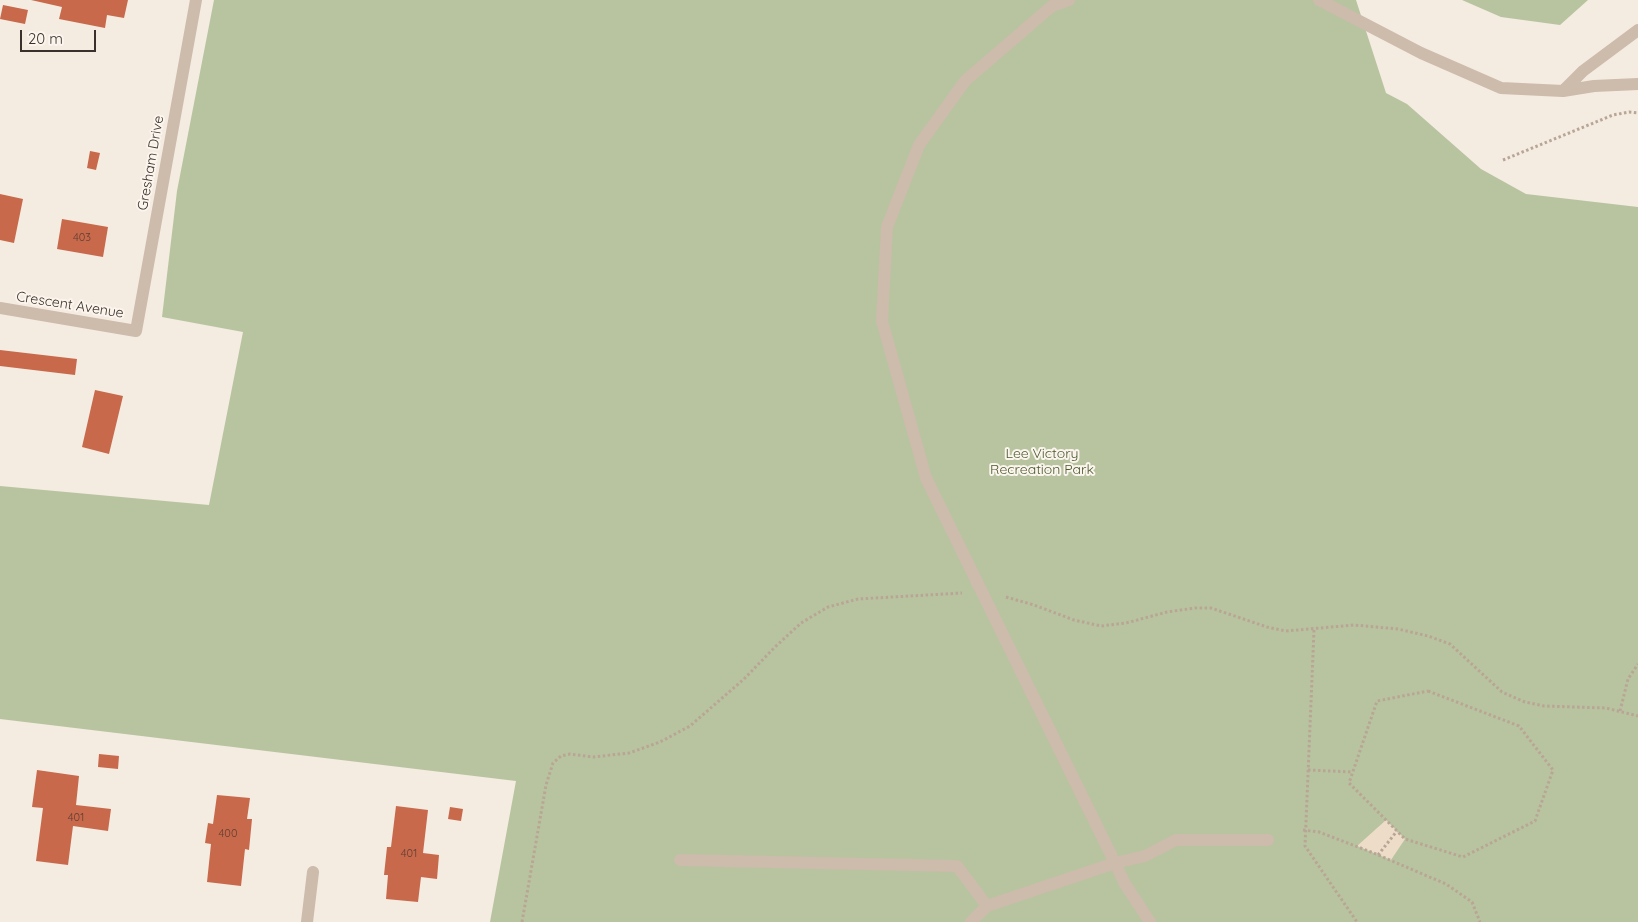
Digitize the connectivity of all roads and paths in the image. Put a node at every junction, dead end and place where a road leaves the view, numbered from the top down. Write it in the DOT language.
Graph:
graph roads {
  1 [pos="196,0"];
  2 [pos="1069,0"];
  3 [pos="1319,0"];
  4 [pos="1638,30"];
  5 [pos="1638,84"];
  6 [pos="1562,91"];
  7 [pos="1638,113"];
  8 [pos="1503,160"];
  9 [pos="0,308"];
  10 [pos="136,331"];
  11 [pos="1314,630"];
  12 [pos="1638,664"];
  13 [pos="1620,711"];
  14 [pos="1308,770"];
  15 [pos="1352,772"];
  16 [pos="1304,830"];
  17 [pos="1397,831"];
  18 [pos="1268,840"];
  19 [pos="1378,855"];
  20 [pos="680,860"];
  21 [pos="1115,863"];
  22 [pos="313,872"];
  23 [pos="987,906"];
  24 [pos="307,922"];
  25 [pos="971,922"];
  26 [pos="1150,922"];
  27 [pos="1357,922"];
  28 [pos="1480,922"];
  1 -- 10 [label="street, Gresham Drive"];
  2 -- 21 [label="street"];
  3 -- 6 [label="street"];
  4 -- 6 [label="street"];
  5 -- 6 [label="street"];
  7 -- 8 [label="path"];
  9 -- 10 [label="street, Crescent Avenue"];
  11 -- 14 [label="path"];
  12 -- 13 [label="path"];
  14 -- 15 [label="path"];
  14 -- 16 [label="path"];
  15 -- 17 [label="path"];
  15 -- 17 [label="path"];
  16 -- 19 [label="path"];
  16 -- 27 [label="path"];
  17 -- 19 [label="path"];
  18 -- 21 [label="street"];
  19 -- 28 [label="path"];
  20 -- 23 [label="street"];
  21 -- 23 [label="street"];
  21 -- 26 [label="street"];
  22 -- 24 [label="street"];
  23 -- 25 [label="street"];
}
